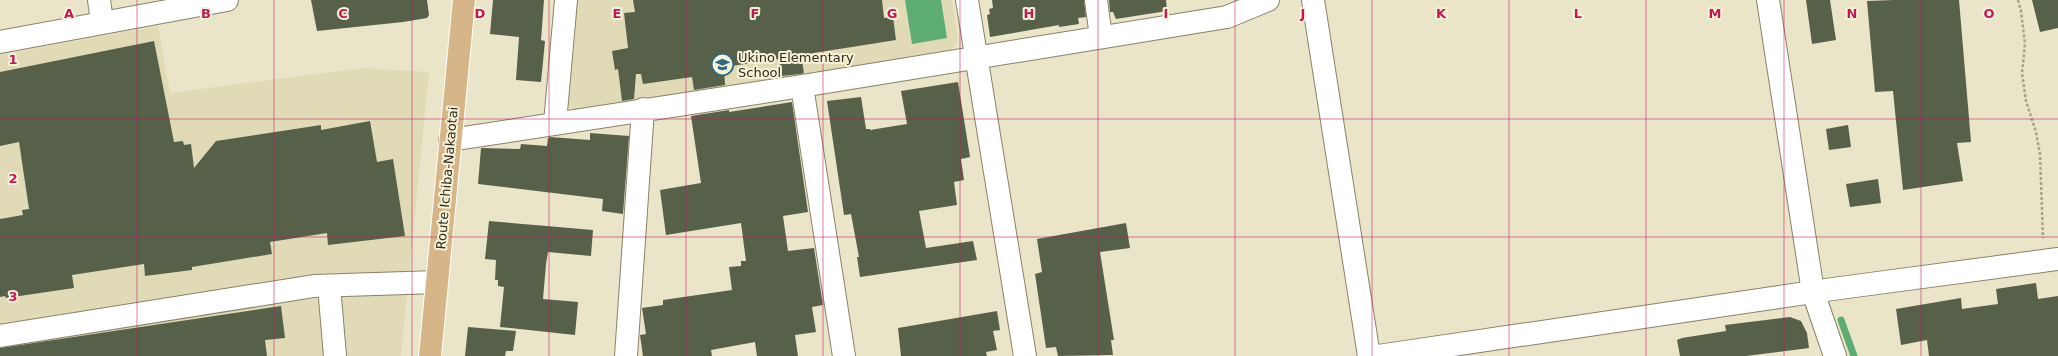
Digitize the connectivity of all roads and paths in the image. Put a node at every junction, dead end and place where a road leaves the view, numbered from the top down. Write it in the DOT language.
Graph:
graph roads {
  1 [pos="99,0"];
  2 [pos="226,0"];
  3 [pos="464,0"];
  4 [pos="566,0"];
  5 [pos="967,0"];
  6 [pos="1096,0"];
  7 [pos="1268,0"];
  8 [pos="1313,0"];
  9 [pos="1768,0"];
  10 [pos="2018,0"];
  11 [pos="1226,8"];
  12 [pos="102,22"];
  13 [pos="1101,37"];
  14 [pos="0,42"];
  15 [pos="977,58"];
  16 [pos="802,86"];
  17 [pos="644,109"];
  18 [pos="555,123"];
  19 [pos="450,140"];
  20 [pos="2044,238"];
  21 [pos="2058,259"];
  22 [pos="437,282"];
  23 [pos="329,286"];
  24 [pos="1813,292"];
  25 [pos="0,336"];
  26 [pos="335,356"];
  27 [pos="430,356"];
  28 [pos="626,356"];
  29 [pos="844,356"];
  30 [pos="1025,356"];
  31 [pos="1369,356"];
  32 [pos="1378,356"];
  33 [pos="1835,356"];
  1 -- 12 [label="street"];
  2 -- 12 [label="street"];
  3 -- 19 [label="main road, Route Ichiba-Nakaotai"];
  4 -- 18 [label="street"];
  5 -- 15 [label="street"];
  6 -- 13 [label="street"];
  7 -- 11 [label="street"];
  8 -- 31 [label="street"];
  9 -- 24 [label="street"];
  10 -- 20 [label="path"];
  11 -- 13 [label="street"];
  12 -- 14 [label="street"];
  13 -- 15 [label="street"];
  15 -- 16 [label="street"];
  15 -- 30 [label="street"];
  16 -- 17 [label="street"];
  16 -- 29 [label="street"];
  17 -- 18 [label="street"];
  17 -- 28 [label="street"];
  18 -- 19 [label="street"];
  19 -- 22 [label="main road, Route Ichiba-Nakaotai"];
  21 -- 24 [label="street"];
  22 -- 23 [label="street"];
  22 -- 27 [label="main road, Route Ichiba-Nakaotai"];
  23 -- 25 [label="street"];
  23 -- 26 [label="street"];
  24 -- 32 [label="street"];
  24 -- 33 [label="street"];
}
